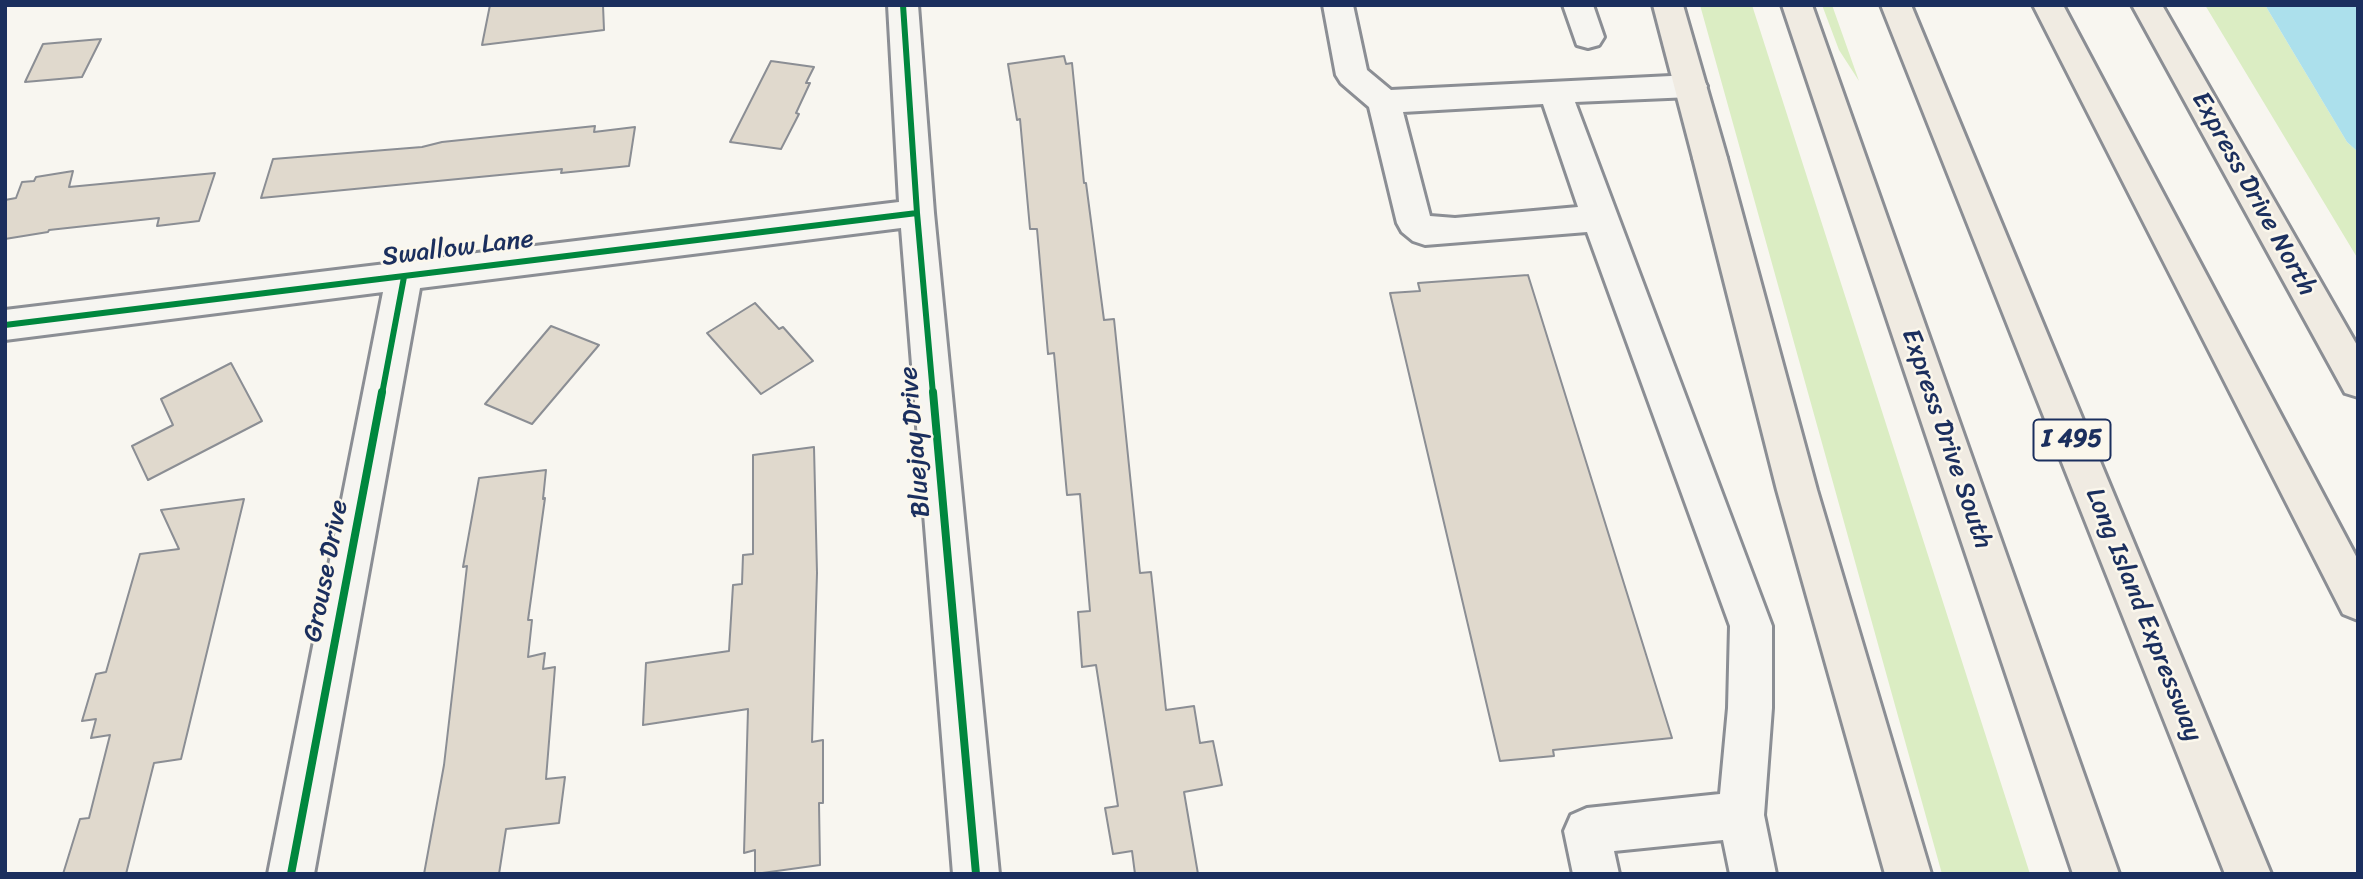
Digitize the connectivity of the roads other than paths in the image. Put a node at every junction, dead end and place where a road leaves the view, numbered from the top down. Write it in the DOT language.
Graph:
graph roads {
  1 [pos="903,5"];
  2 [pos="1338,5"];
  3 [pos="1578,5"];
  4 [pos="1668,5"];
  5 [pos="1797,5"];
  6 [pos="1896,5"];
  7 [pos="2048,5"];
  8 [pos="2147,5"];
  9 [pos="1588,37"];
  10 [pos="1691,86"];
  11 [pos="1555,92"];
  12 [pos="1384,102"];
  13 [pos="916,213"];
  14 [pos="1599,218"];
  15 [pos="404,277"];
  16 [pos="5,325"];
  17 [pos="2358,382"];
  18 [pos="2358,601"];
  19 [pos="1741,815"];
  20 [pos="292,874"];
  21 [pos="976,874"];
  22 [pos="1596,874"];
  23 [pos="1754,874"];
  24 [pos="1908,874"];
  25 [pos="2096,874"];
  26 [pos="2248,874"];
  1 -- 13 [label="street, Bluejay Drive"];
  2 -- 12 [label="street"];
  3 -- 9 [label="street"];
  4 -- 10 [label="main road"];
  5 -- 25 [label="main road, Express Drive South"];
  6 -- 26 [label="main road, Long Island Expressway / I 495"];
  7 -- 18 [label="main road"];
  8 -- 17 [label="main road, Express Drive North"];
  10 -- 11 [label="street"];
  10 -- 24 [label="main road"];
  11 -- 12 [label="street"];
  11 -- 14 [label="street"];
  12 -- 14 [label="street"];
  13 -- 15 [label="street, Swallow Lane"];
  13 -- 21 [label="street, Bluejay Drive"];
  14 -- 19 [label="street"];
  15 -- 16 [label="street, Swallow Lane"];
  15 -- 20 [label="street, Grouse Drive"];
  19 -- 22 [label="street"];
  19 -- 23 [label="street"];
}
